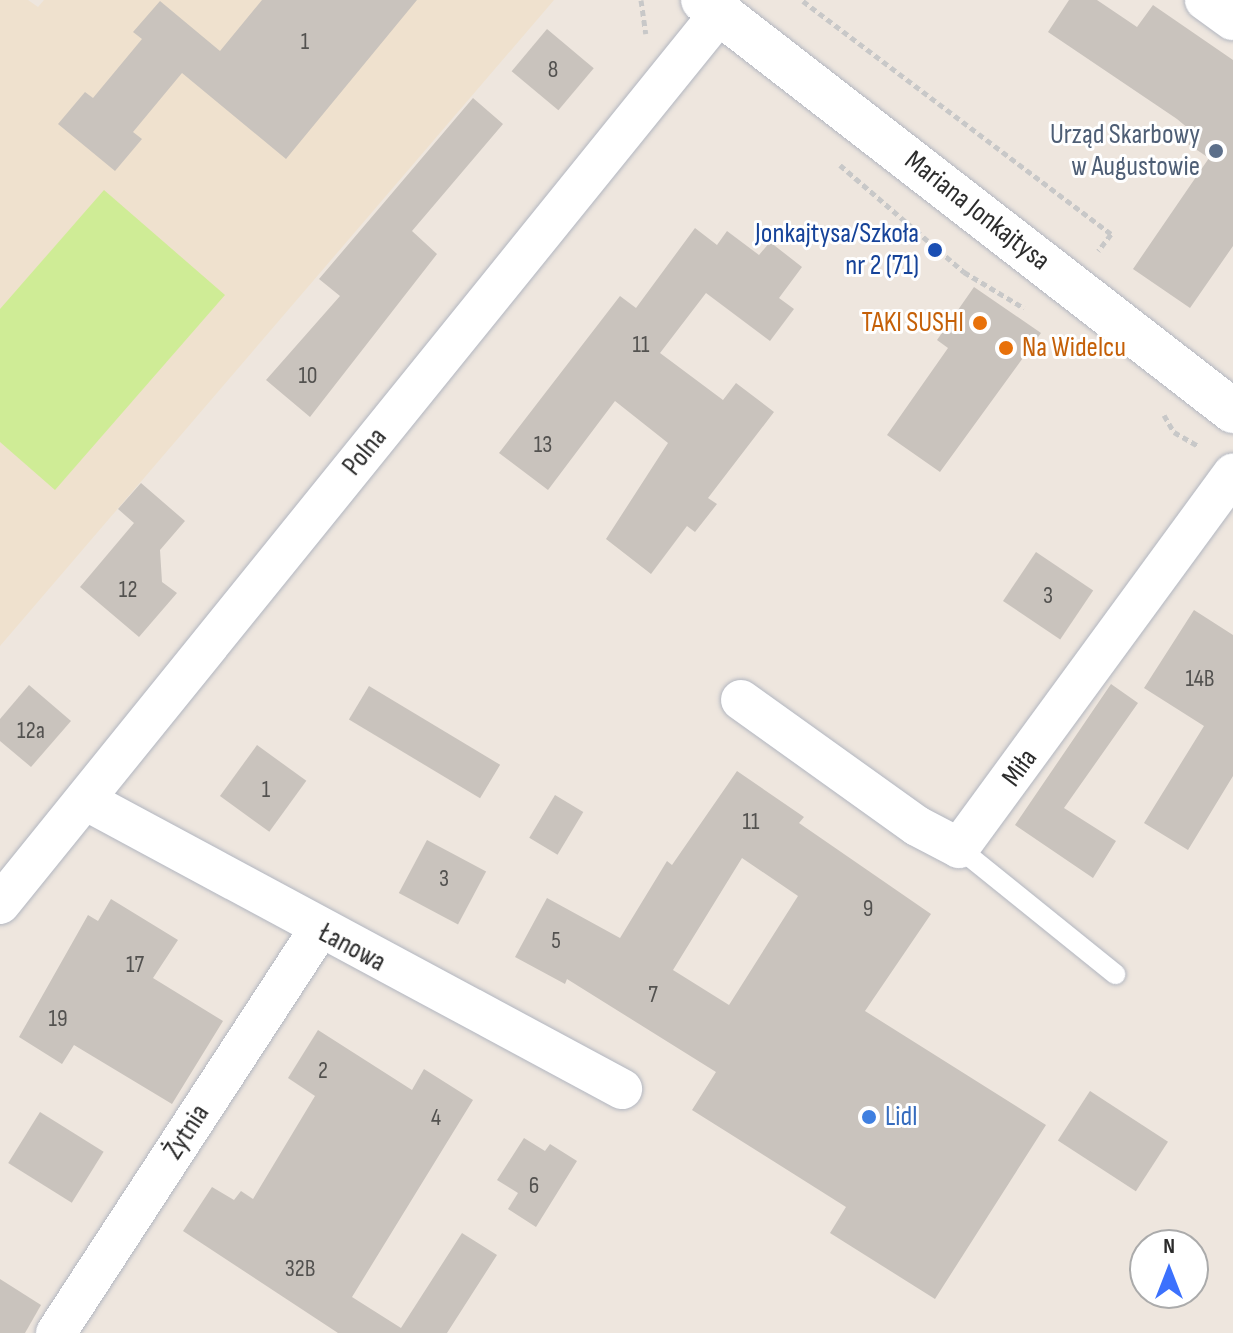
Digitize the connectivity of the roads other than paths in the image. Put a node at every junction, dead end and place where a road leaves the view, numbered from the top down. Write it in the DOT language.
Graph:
graph roads {
  1 [pos="1205,0"];
  2 [pos="718,4"];
  3 [pos="1233,20"];
  4 [pos="1233,411"];
  5 [pos="1233,474"];
  6 [pos="741,700"];
  7 [pos="85,800"];
  8 [pos="959,848"];
  9 [pos="0,904"];
  10 [pos="318,931"];
  11 [pos="1115,974"];
  12 [pos="622,1089"];
  13 [pos="56,1333"];
  1 -- 3 [label="street"];
  2 -- 4 [label="street, Mariana Jonkajtysa"];
  2 -- 7 [label="street, Polna"];
  5 -- 8 [label="street, Miła"];
  6 -- 8 [label="street"];
  7 -- 9 [label="street, Polna"];
  7 -- 10 [label="street, Łanowa"];
  8 -- 11 [label="lane"];
  10 -- 12 [label="street, Łanowa"];
  10 -- 13 [label="street, Żytnia"];
}
